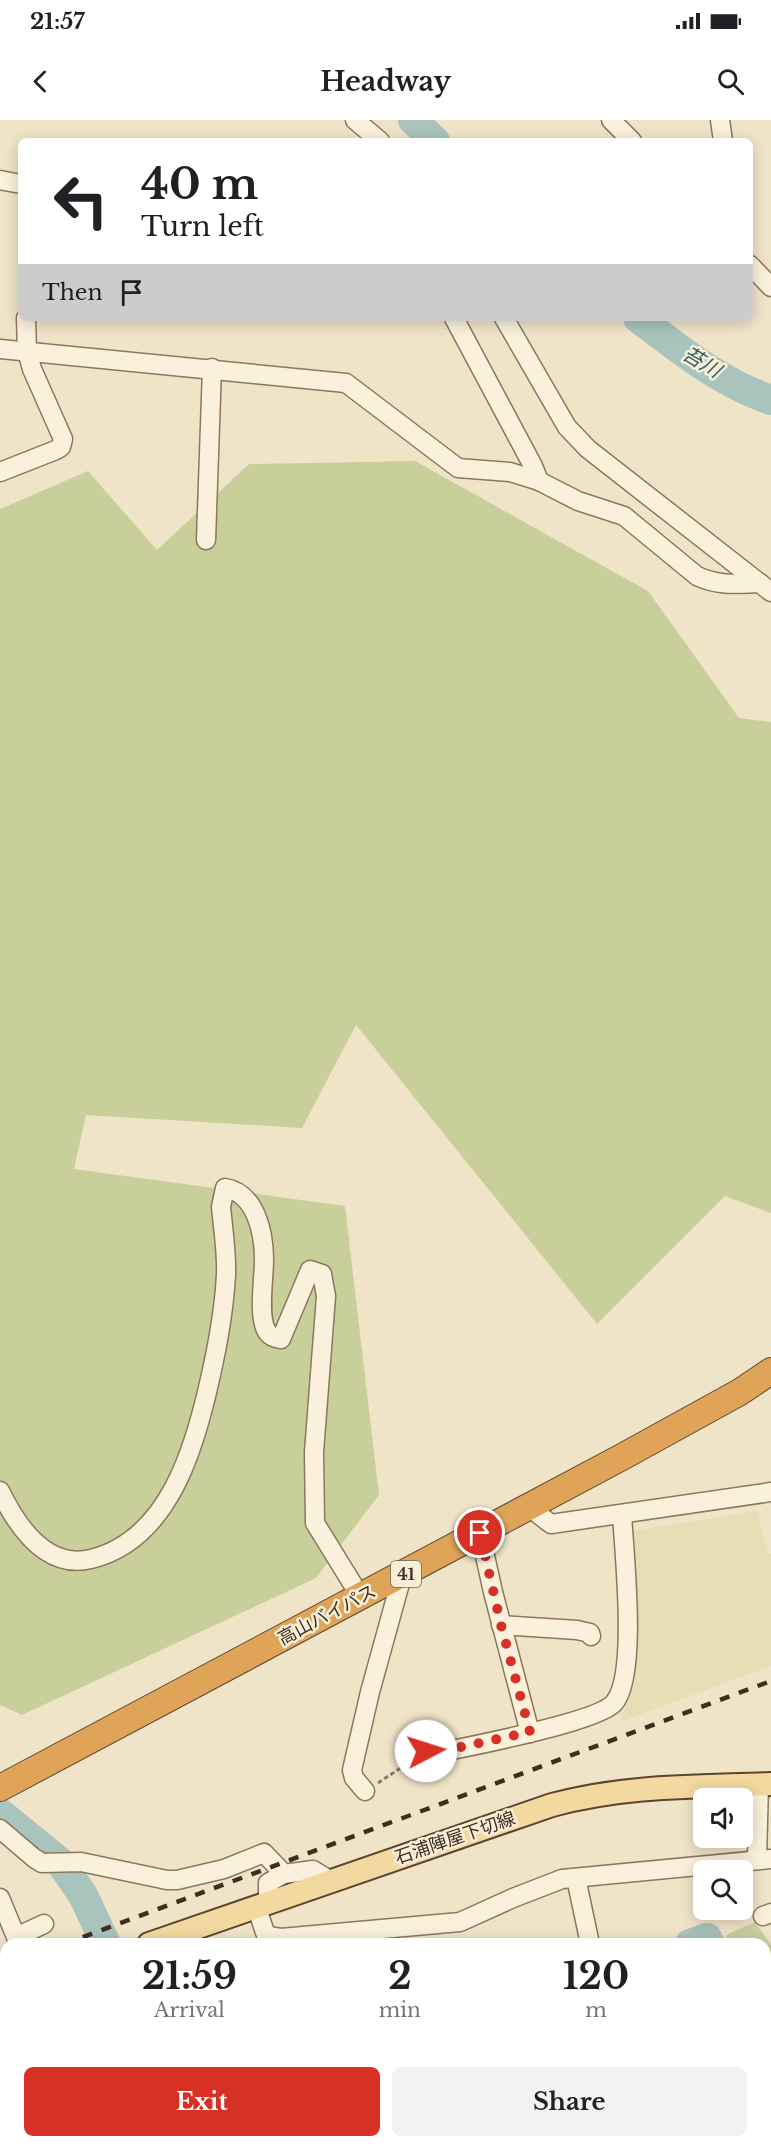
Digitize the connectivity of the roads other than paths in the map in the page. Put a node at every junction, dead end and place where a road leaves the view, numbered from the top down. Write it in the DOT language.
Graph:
graph roads {
  1 [pos="355,120"];
  2 [pos="611,120"];
  3 [pos="720,120"];
  4 [pos="376,138"];
  5 [pos="629,138"];
  6 [pos="723,138"];
  7 [pos="0,180"];
  8 [pos="18,183"];
  9 [pos="753,268"];
  10 [pos="771,287"];
  11 [pos="26,321"];
  12 [pos="456,321"];
  13 [pos="506,321"];
  14 [pos="0,349"];
  15 [pos="27,351"];
  16 [pos="212,368"];
  17 [pos="0,472"];
  18 [pos="539,481"];
  19 [pos="206,540"];
  20 [pos="765,588"];
  21 [pos="771,1371"];
  22 [pos="0,1491"];
  23 [pos="771,1492"];
  24 [pos="530,1507"];
  25 [pos="622,1514"];
  26 [pos="480,1533"];
  27 [pos="402,1576"];
  28 [pos="360,1596"];
  29 [pos="501,1625"];
  30 [pos="591,1636"];
  31 [pos="530,1732"];
  32 [pos="452,1749"];
  33 [pos="69,1750"];
  34 [pos="0,1774"];
  35 [pos="765,1784"];
  36 [pos="0,1788"];
  37 [pos="365,1791"];
  38 [pos="0,1801"];
  39 [pos="0,1829"];
  40 [pos="764,1859"];
  41 [pos="284,1874"];
  42 [pos="576,1878"];
  43 [pos="331,1881"];
  44 [pos="0,1898"];
  45 [pos="262,1904"];
  46 [pos="44,1924"];
  47 [pos="166,1938"];
  48 [pos="268,1938"];
  49 [pos="281,1938"];
  50 [pos="589,1938"];
  1 -- 4 [label="street"];
  2 -- 5 [label="street"];
  3 -- 6 [label="street"];
  7 -- 8 [label="street"];
  9 -- 10 [label="street"];
  11 -- 15 [label="street"];
  12 -- 18 [label="street"];
  13 -- 20 [label="street"];
  14 -- 15 [label="street"];
  15 -- 16 [label="street"];
  15 -- 17 [label="street"];
  16 -- 18 [label="street"];
  16 -- 19 [label="street"];
  18 -- 20 [label="street"];
  21 -- 24 [label="highway, 高山バイパス / 41"];
  22 -- 28 [label="street"];
  23 -- 25 [label="street"];
  24 -- 25 [label="street"];
  24 -- 26 [label="highway, 高山バイパス / 41"];
  25 -- 31 [label="street"];
  26 -- 27 [label="highway, 高山バイパス / 41"];
  26 -- 29 [label="street"];
  27 -- 28 [label="highway, 高山バイパス / 41"];
  27 -- 37 [label="street"];
  28 -- 33 [label="highway, 高山バイパス / 41"];
  29 -- 30 [label="street"];
  29 -- 31 [label="street"];
  31 -- 32 [label="street"];
  33 -- 34 [label="highway"];
  33 -- 36 [label="highway, 41"];
  33 -- 38 [label="street"];
  35 -- 40 [label="street"];
  35 -- 43 [label="main road, 石浦陣屋下切線"];
  39 -- 41 [label="street"];
  40 -- 42 [label="street"];
  41 -- 43 [label="street"];
  41 -- 45 [label="street"];
  42 -- 49 [label="street"];
  42 -- 50 [label="street"];
  43 -- 45 [label="main road, 石浦陣屋下切線"];
  44 -- 46 [label="street"];
  45 -- 47 [label="main road, 石浦陣屋下切線"];
  45 -- 48 [label="street"];
}
